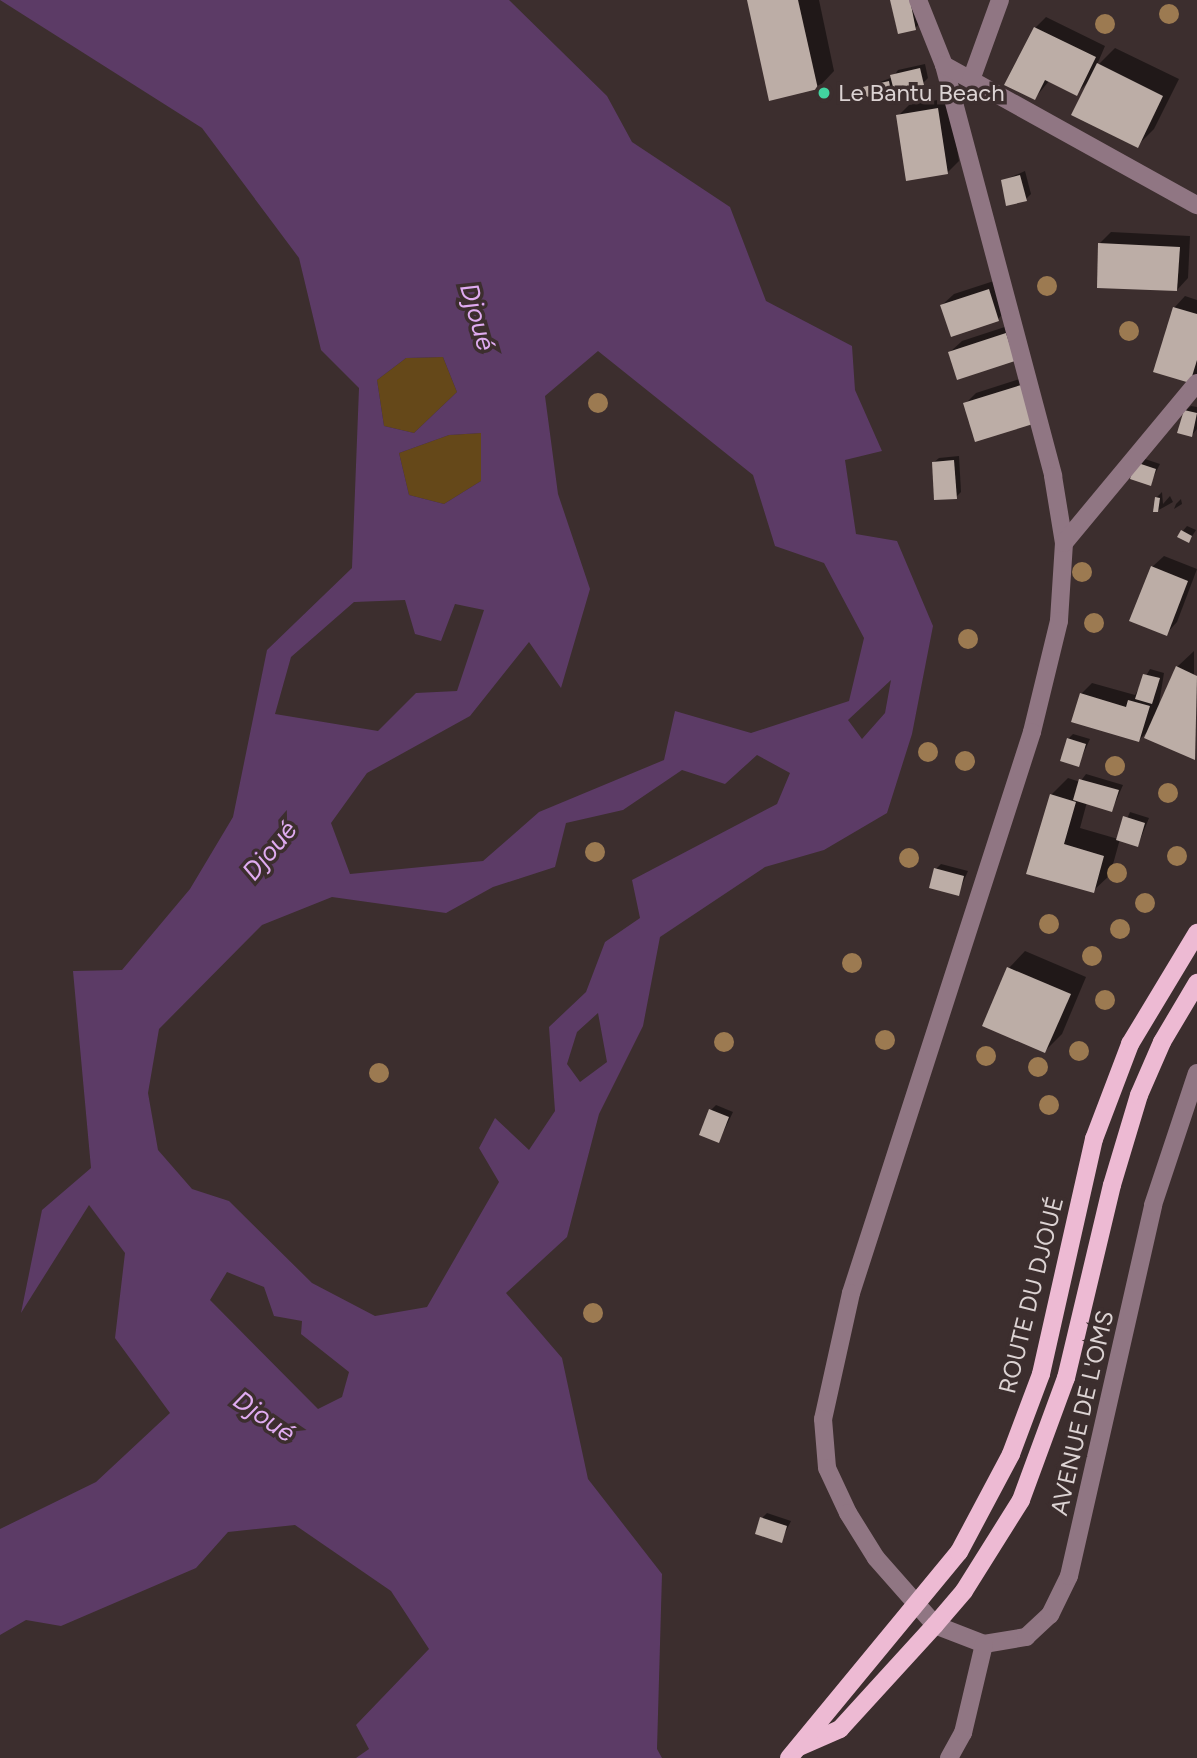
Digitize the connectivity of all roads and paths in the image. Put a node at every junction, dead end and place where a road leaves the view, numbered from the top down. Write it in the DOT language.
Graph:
graph roads {
  1 [pos="918,0"];
  2 [pos="1000,0"];
  3 [pos="944,65"];
  4 [pos="971,80"];
  5 [pos="1197,205"];
  6 [pos="1197,383"];
  7 [pos="1064,543"];
  8 [pos="1197,933"];
  9 [pos="1197,984"];
  10 [pos="1197,1073"];
  11 [pos="917,1607"];
  12 [pos="935,1625"];
  13 [pos="984,1644"];
  14 [pos="794,1753"];
  15 [pos="948,1758"];
  1 -- 3 [label="street"];
  2 -- 4 [label="street"];
  3 -- 4 [label="street"];
  3 -- 7 [label="street"];
  4 -- 5 [label="street"];
  6 -- 7 [label="street"];
  7 -- 11 [label="street"];
  8 -- 11 [label="main road, ROUTE DU DJOUÉ"];
  9 -- 12 [label="main road, ROUTE DU DJOUÉ"];
  10 -- 13 [label="street, AVENUE DE L'OMS"];
  11 -- 12 [label="street"];
  11 -- 14 [label="main road, ROUTE DU DJOUÉ"];
  12 -- 13 [label="street"];
  12 -- 14 [label="main road, ROUTE DU DJOUÉ"];
  13 -- 15 [label="street"];
}
